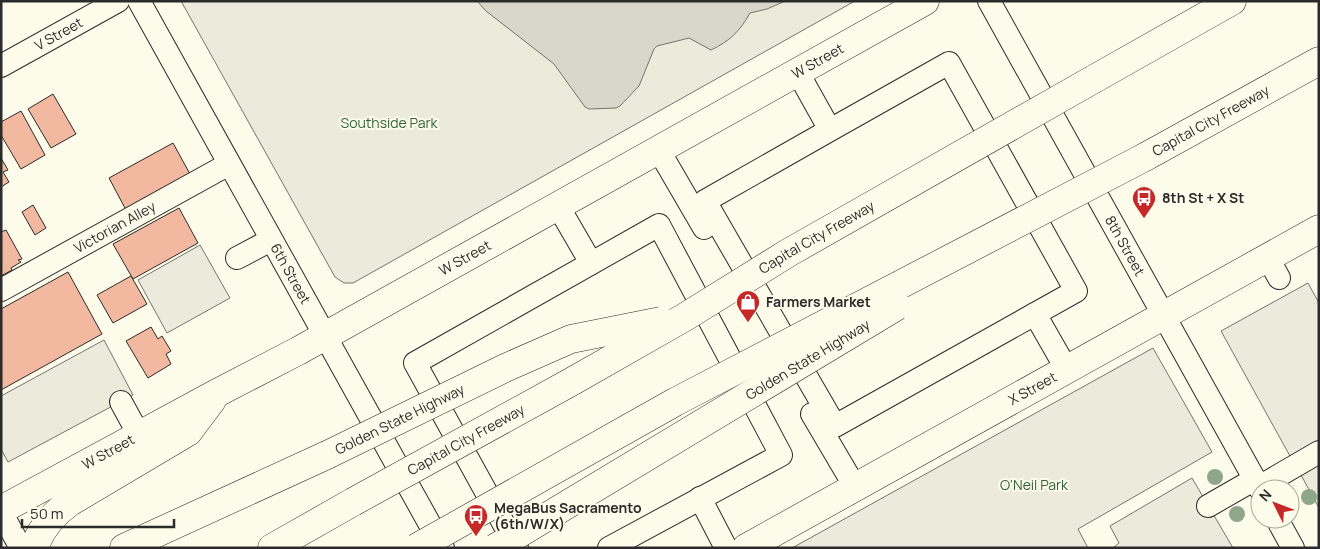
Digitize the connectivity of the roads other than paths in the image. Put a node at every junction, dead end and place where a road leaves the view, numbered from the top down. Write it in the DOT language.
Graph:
graph roads {
  1 [pos="118,1"];
  2 [pos="139,1"];
  3 [pos="925,1"];
  4 [pos="989,1"];
  5 [pos="1232,1"];
  6 [pos="1319,60"];
  7 [pos="1,66"];
  8 [pos="797,72"];
  9 [pos="830,130"];
  10 [pos="658,149"];
  11 [pos="1145,157"];
  12 [pos="229,164"];
  13 [pos="558,206"];
  14 [pos="1319,229"];
  15 [pos="272,240"];
  16 [pos="237,258"];
  17 [pos="591,263"];
  18 [pos="1,290"];
  19 [pos="1035,314"];
  20 [pos="685,316"];
  21 [pos="1165,316"];
  22 [pos="325,336"];
  23 [pos="1067,370"];
  24 [pos="217,393"];
  25 [pos="121,402"];
  26 [pos="138,435"];
  27 [pos="1319,452"];
  28 [pos="1255,479"];
  29 [pos="1269,479"];
  30 [pos="856,487"];
  31 [pos="1250,488"];
  32 [pos="700,498"];
  33 [pos="1208,506"];
  34 [pos="1,511"];
  35 [pos="1283,529"];
  36 [pos="21,548"];
  37 [pos="34,548"];
  38 [pos="124,548"];
  39 [pos="272,548"];
  40 [pos="416,548"];
  41 [pos="442,548"];
  42 [pos="495,548"];
  43 [pos="517,548"];
  44 [pos="609,548"];
  45 [pos="726,548"];
  46 [pos="746,548"];
  47 [pos="1293,548"];
  1 -- 7 [label="street, V Street"];
  2 -- 12 [label="street, 6th Street"];
  3 -- 8 [label="main road, W Street"];
  4 -- 21 [label="street, 8th Street"];
  5 -- 20 [label="main road, Capital City Freeway, bridge"];
  6 -- 11 [label="main road, Capital City Freeway"];
  8 -- 9 [label="street"];
  8 -- 10 [label="main road, W Street"];
  9 -- 19 [label="street"];
  9 -- 19 [label="street"];
  10 -- 13 [label="main road, W Street"];
  10 -- 30 [label="street"];
  11 -- 40 [label="main road, Capital City Freeway, bridge"];
  11 -- 42 [label="main road, Golden State Highway, bridge"];
  12 -- 15 [label="street, 6th Street"];
  12 -- 18 [label="street, Victorian Alley"];
  13 -- 17 [label="street"];
  13 -- 22 [label="main road, W Street"];
  14 -- 21 [label="main road, X Street"];
  15 -- 16 [label="street"];
  15 -- 22 [label="street, 6th Street"];
  17 -- 32 [label="street"];
  17 -- 43 [label="street"];
  19 -- 23 [label="street"];
  20 -- 38 [label="main road, Golden State Highway, bridge"];
  20 -- 39 [label="main road, Capital City Freeway, bridge"];
  21 -- 23 [label="main road, X Street"];
  21 -- 28 [label="street, 8th Street"];
  22 -- 24 [label="main road, W Street"];
  22 -- 41 [label="street, 6th Street"];
  23 -- 30 [label="main road, X Street"];
  24 -- 26 [label="main road, W Street"];
  24 -- 37 [label="main road"];
  25 -- 26 [label="street"];
  26 -- 34 [label="main road, W Street"];
  27 -- 29 [label="street"];
  30 -- 46 [label="main road, X Street"];
  31 -- 33 [label="street"];
  32 -- 44 [label="street"];
  32 -- 45 [label="street"];
  34 -- 36 [label="street"];
  35 -- 47 [label="street"];
}
